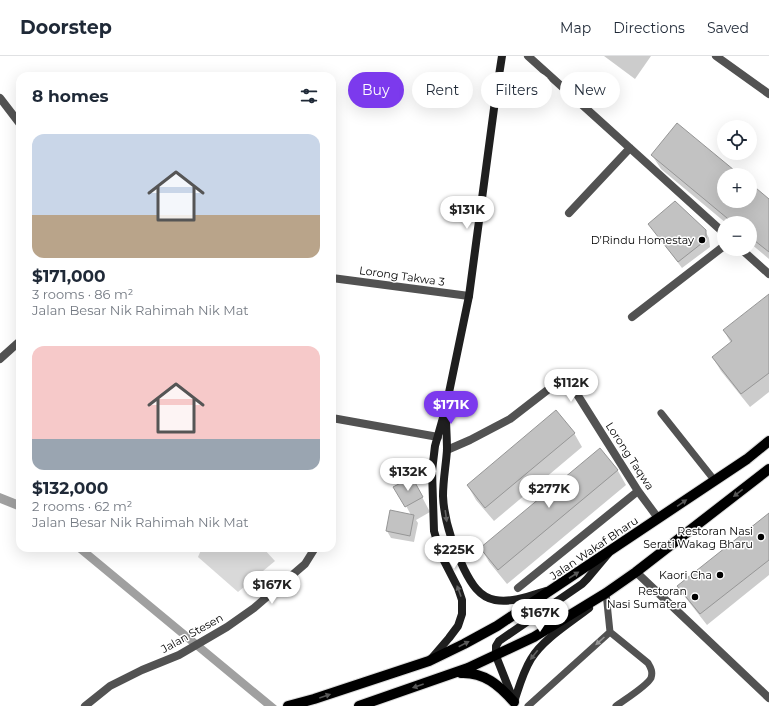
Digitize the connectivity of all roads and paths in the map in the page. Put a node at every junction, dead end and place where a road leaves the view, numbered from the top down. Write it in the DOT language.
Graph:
graph roads {
  1 [pos="502,56"];
  2 [pos="528,56"];
  3 [pos="716,56"];
  4 [pos="769,94"];
  5 [pos="0,98"];
  6 [pos="16,119"];
  7 [pos="630,148"];
  8 [pos="570,213"];
  9 [pos="717,227"];
  10 [pos="717,251"];
  11 [pos="749,256"];
  12 [pos="769,274"];
  13 [pos="336,279"];
  14 [pos="469,296"];
  15 [pos="632,317"];
  16 [pos="16,345"];
  17 [pos="0,359"];
  18 [pos="446,407"];
  19 [pos="661,413"];
  20 [pos="336,419"];
  21 [pos="438,437"];
  22 [pos="769,441"];
  23 [pos="446,450"];
  24 [pos="768,473"];
  25 [pos="715,481"];
  26 [pos="638,491"];
  27 [pos="658,518"];
  28 [pos="611,551"];
  29 [pos="312,552"];
  30 [pos="636,572"];
  31 [pos="518,588"];
  32 [pos="555,588"];
  33 [pos="606,593"];
  34 [pos="610,632"];
  35 [pos="496,656"];
  36 [pos="429,661"];
  37 [pos="455,673"];
  38 [pos="769,698"];
  39 [pos="515,704"];
  40 [pos="85,706"];
  41 [pos="288,706"];
  42 [pos="359,706"];
  43 [pos="528,706"];
  44 [pos="616,706"];
  1 -- 14 [label="street"];
  2 -- 7 [label="street"];
  3 -- 4 [label="street"];
  5 -- 6 [label="street"];
  7 -- 8 [label="street"];
  7 -- 9 [label="street"];
  10 -- 15 [label="street"];
  11 -- 12 [label="street"];
  13 -- 14 [label="street, Lorong Takwa 3"];
  14 -- 18 [label="street"];
  16 -- 17 [label="street"];
  18 -- 21 [label="street"];
  18 -- 23 [label="street"];
  19 -- 25 [label="lane"];
  20 -- 21 [label="street"];
  36 -- 21 [label="street, one-way"];
  22 -- 25 [label="main road, Jalan Wakaf Bharu"];
  23 -- 26 [label="street, Lorong Taqwa"];
  23 -- 32 [label="street, one-way"];
  24 -- 30 [label="main road, one-way"];
  27 -- 25 [label="main road, Jalan Wakaf Bharu, one-way"];
  26 -- 27 [label="street, Lorong Taqwa"];
  26 -- 31 [label="street"];
  27 -- 28 [label="main road, Jalan Wakaf Bharu"];
  32 -- 28 [label="main road, Jalan Wakaf Bharu, one-way"];
  28 -- 35 [label="street"];
  29 -- 40 [label="street, Jalan Stesen"];
  30 -- 33 [label="main road"];
  30 -- 38 [label="street"];
  36 -- 32 [label="main road, Jalan Wakaf Bharu, one-way"];
  33 -- 34 [label="lane"];
  33 -- 35 [label="main road"];
  33 -- 39 [label="street, one-way"];
  34 -- 43 [label="lane, one-way"];
  34 -- 44 [label="lane"];
  35 -- 37 [label="main road"];
  35 -- 39 [label="street"];
  41 -- 36 [label="main road, Jalan Wakaf Bharu, one-way"];
  37 -- 39 [label="main road"];
  37 -- 42 [label="main road, one-way"];
}
